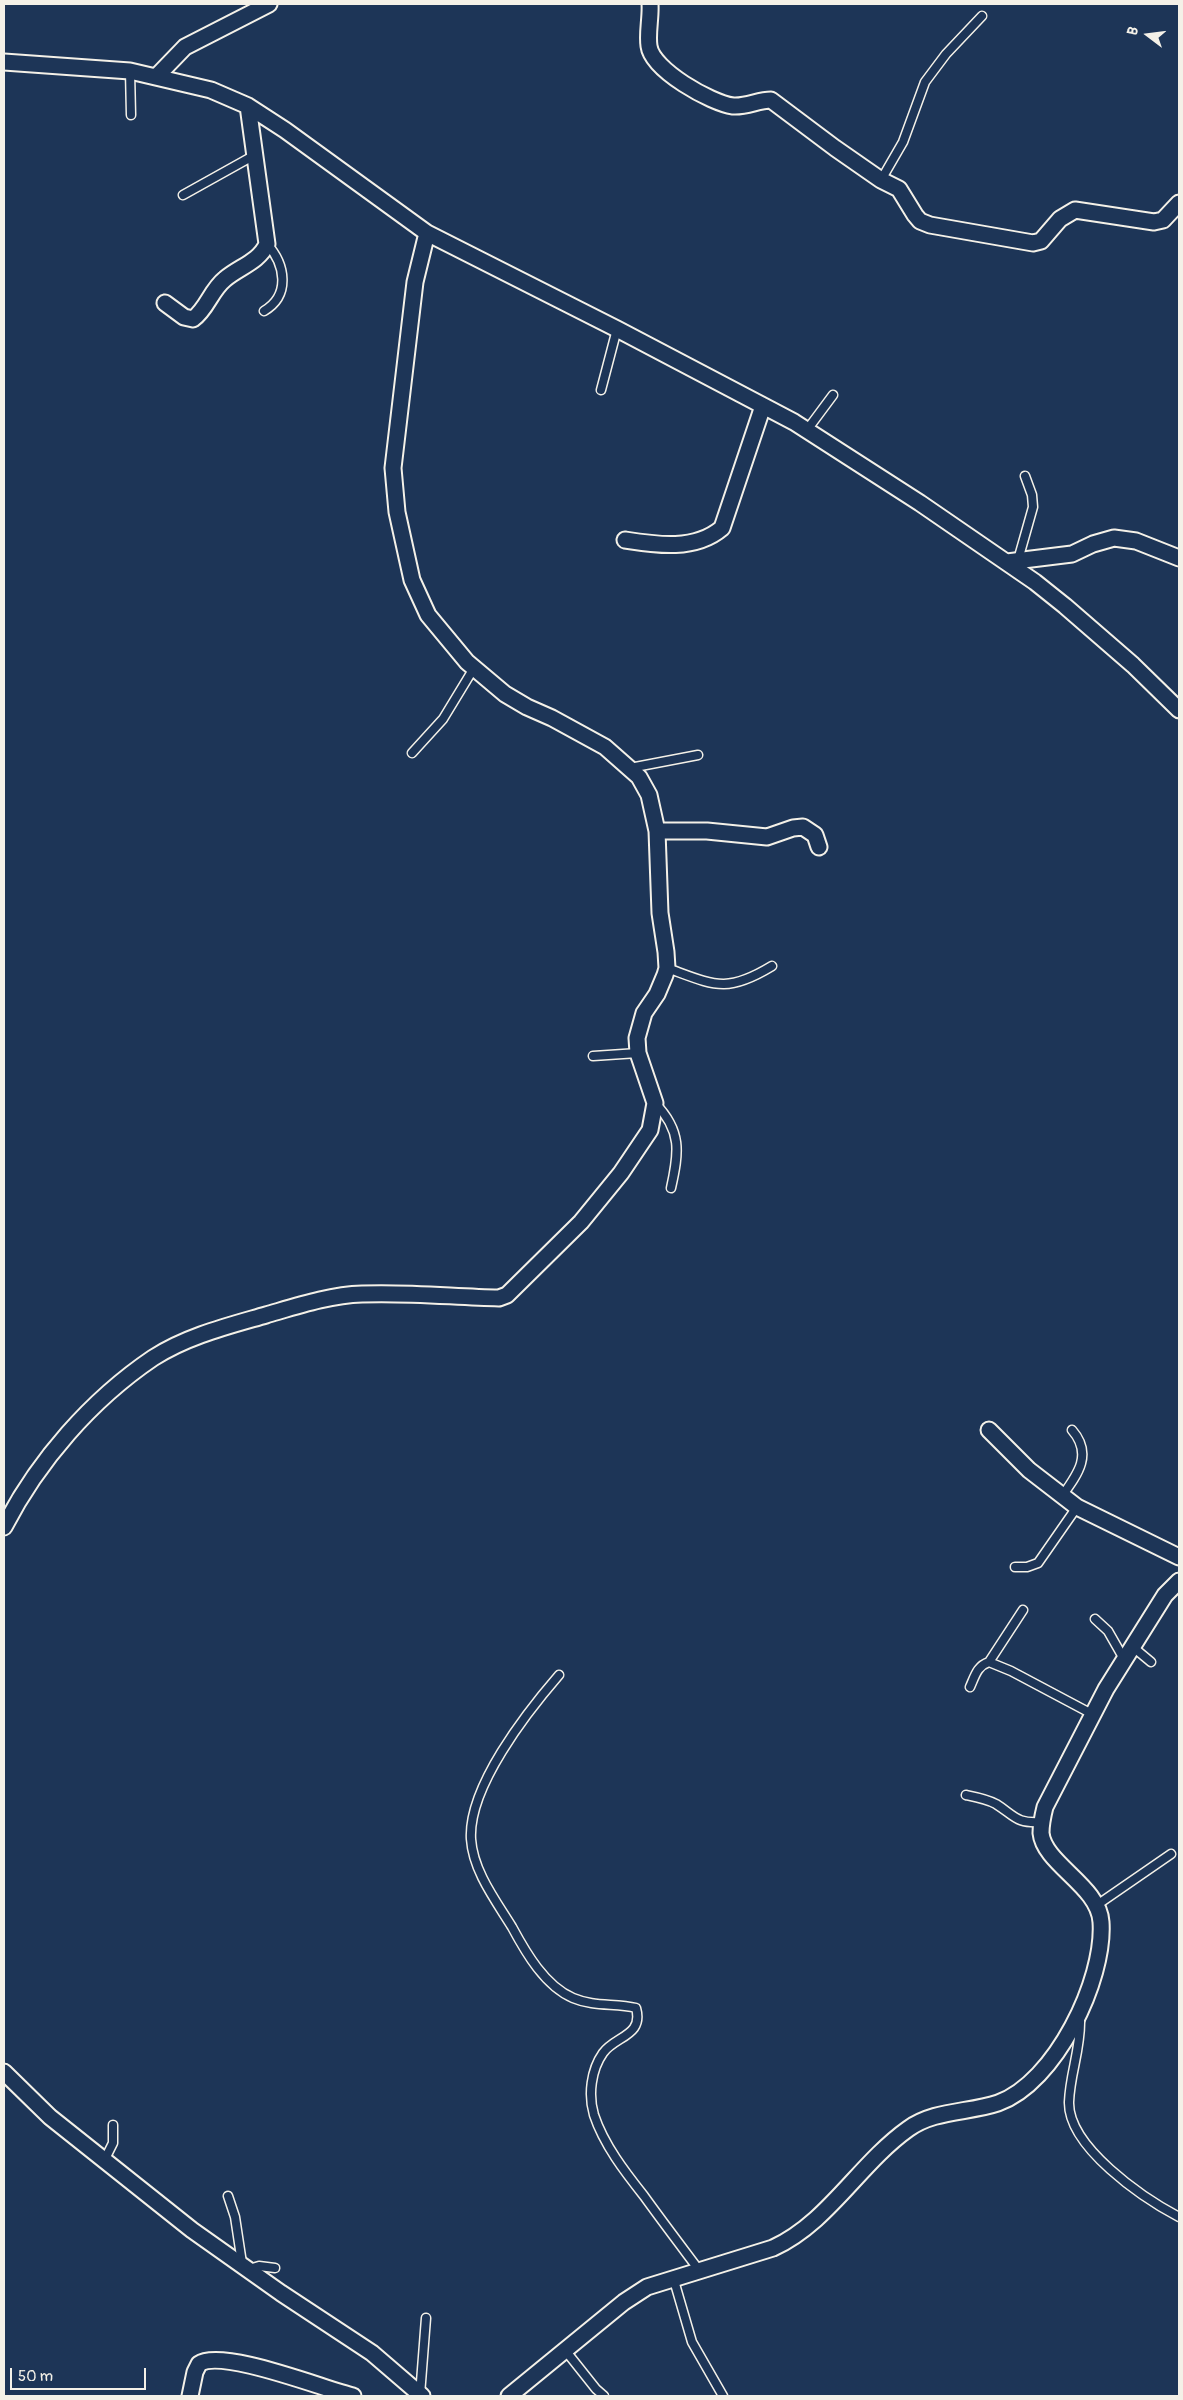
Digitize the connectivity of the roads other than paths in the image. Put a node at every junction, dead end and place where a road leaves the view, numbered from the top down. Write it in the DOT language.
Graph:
graph roads {
  1 [pos="269,4"];
  2 [pos="650,4"];
  3 [pos="982,16"];
  4 [pos="4,62"];
  5 [pos="130,71"];
  6 [pos="157,76"];
  7 [pos="248,106"];
  8 [pos="131,115"];
  9 [pos="253,156"];
  10 [pos="881,180"];
  11 [pos="183,195"];
  12 [pos="1179,203"];
  13 [pos="427,233"];
  14 [pos="266,244"];
  15 [pos="165,303"];
  16 [pos="264,311"];
  17 [pos="617,329"];
  18 [pos="601,390"];
  19 [pos="833,395"];
  20 [pos="763,406"];
  21 [pos="807,430"];
  22 [pos="1025,476"];
  23 [pos="625,540"];
  24 [pos="1179,558"];
  25 [pos="1012,561"];
  26 [pos="474,668"];
  27 [pos="1179,710"];
  28 [pos="412,753"];
  29 [pos="698,755"];
  30 [pos="630,768"];
  31 [pos="657,831"];
  32 [pos="819,847"];
  33 [pos="772,966"];
  34 [pos="667,968"];
  35 [pos="638,1052"];
  36 [pos="592,1056"];
  37 [pos="655,1103"];
  38 [pos="671,1188"];
  39 [pos="989,1430"];
  40 [pos="1072,1430"];
  41 [pos="1062,1496"];
  42 [pos="1077,1506"];
  43 [pos="6,1519"];
  44 [pos="1179,1558"];
  45 [pos="1015,1567"];
  46 [pos="1179,1581"];
  47 [pos="1023,1610"];
  48 [pos="1095,1619"];
  49 [pos="1128,1653"];
  50 [pos="989,1662"];
  51 [pos="1151,1662"];
  52 [pos="559,1675"];
  53 [pos="970,1687"];
  54 [pos="1092,1714"];
  55 [pos="966,1795"];
  56 [pos="1042,1822"];
  57 [pos="1171,1854"];
  58 [pos="1097,1905"];
  59 [pos="1080,2012"];
  60 [pos="4,2072"];
  61 [pos="113,2125"];
  62 [pos="105,2159"];
  63 [pos="228,2196"];
  64 [pos="1179,2217"];
  65 [pos="245,2266"];
  66 [pos="275,2268"];
  67 [pos="699,2270"];
  68 [pos="674,2277"];
  69 [pos="426,2318"];
  70 [pos="565,2350"];
  71 [pos="190,2396"];
  72 [pos="353,2396"];
  73 [pos="418,2396"];
  74 [pos="509,2396"];
  75 [pos="604,2396"];
  76 [pos="723,2396"];
  1 -- 6 [label="street"];
  2 -- 10 [label="street"];
  3 -- 10 [label="lane"];
  4 -- 5 [label="street"];
  5 -- 6 [label="street"];
  5 -- 8 [label="lane"];
  6 -- 7 [label="street"];
  7 -- 9 [label="street"];
  7 -- 13 [label="street"];
  9 -- 11 [label="lane"];
  9 -- 14 [label="street"];
  10 -- 12 [label="street"];
  13 -- 17 [label="street"];
  13 -- 26 [label="street"];
  14 -- 15 [label="street"];
  14 -- 16 [label="lane"];
  17 -- 18 [label="lane"];
  17 -- 20 [label="street"];
  19 -- 21 [label="lane"];
  20 -- 21 [label="street"];
  20 -- 23 [label="street"];
  21 -- 25 [label="street"];
  22 -- 25 [label="lane"];
  24 -- 25 [label="street"];
  25 -- 27 [label="street"];
  26 -- 28 [label="lane"];
  26 -- 30 [label="street"];
  29 -- 30 [label="lane"];
  30 -- 31 [label="street"];
  31 -- 32 [label="street"];
  31 -- 34 [label="street"];
  33 -- 34 [label="lane"];
  34 -- 35 [label="street"];
  35 -- 36 [label="lane"];
  35 -- 37 [label="street"];
  37 -- 38 [label="lane"];
  37 -- 43 [label="street"];
  39 -- 41 [label="street"];
  40 -- 41 [label="lane"];
  41 -- 42 [label="street"];
  42 -- 44 [label="street"];
  42 -- 45 [label="lane"];
  46 -- 49 [label="street"];
  47 -- 50 [label="lane"];
  48 -- 49 [label="lane"];
  49 -- 51 [label="lane"];
  49 -- 54 [label="street"];
  50 -- 53 [label="lane"];
  50 -- 54 [label="lane"];
  52 -- 67 [label="lane"];
  54 -- 56 [label="street"];
  55 -- 56 [label="lane"];
  56 -- 58 [label="street"];
  57 -- 58 [label="lane"];
  58 -- 59 [label="street"];
  59 -- 64 [label="lane"];
  59 -- 67 [label="street"];
  60 -- 62 [label="street"];
  61 -- 62 [label="lane"];
  62 -- 65 [label="street"];
  63 -- 65 [label="lane"];
  65 -- 66 [label="lane"];
  65 -- 73 [label="street"];
  67 -- 68 [label="street"];
  68 -- 70 [label="street"];
  68 -- 76 [label="lane"];
  69 -- 73 [label="lane"];
  70 -- 74 [label="street"];
  70 -- 75 [label="lane"];
  71 -- 72 [label="street"];
}
